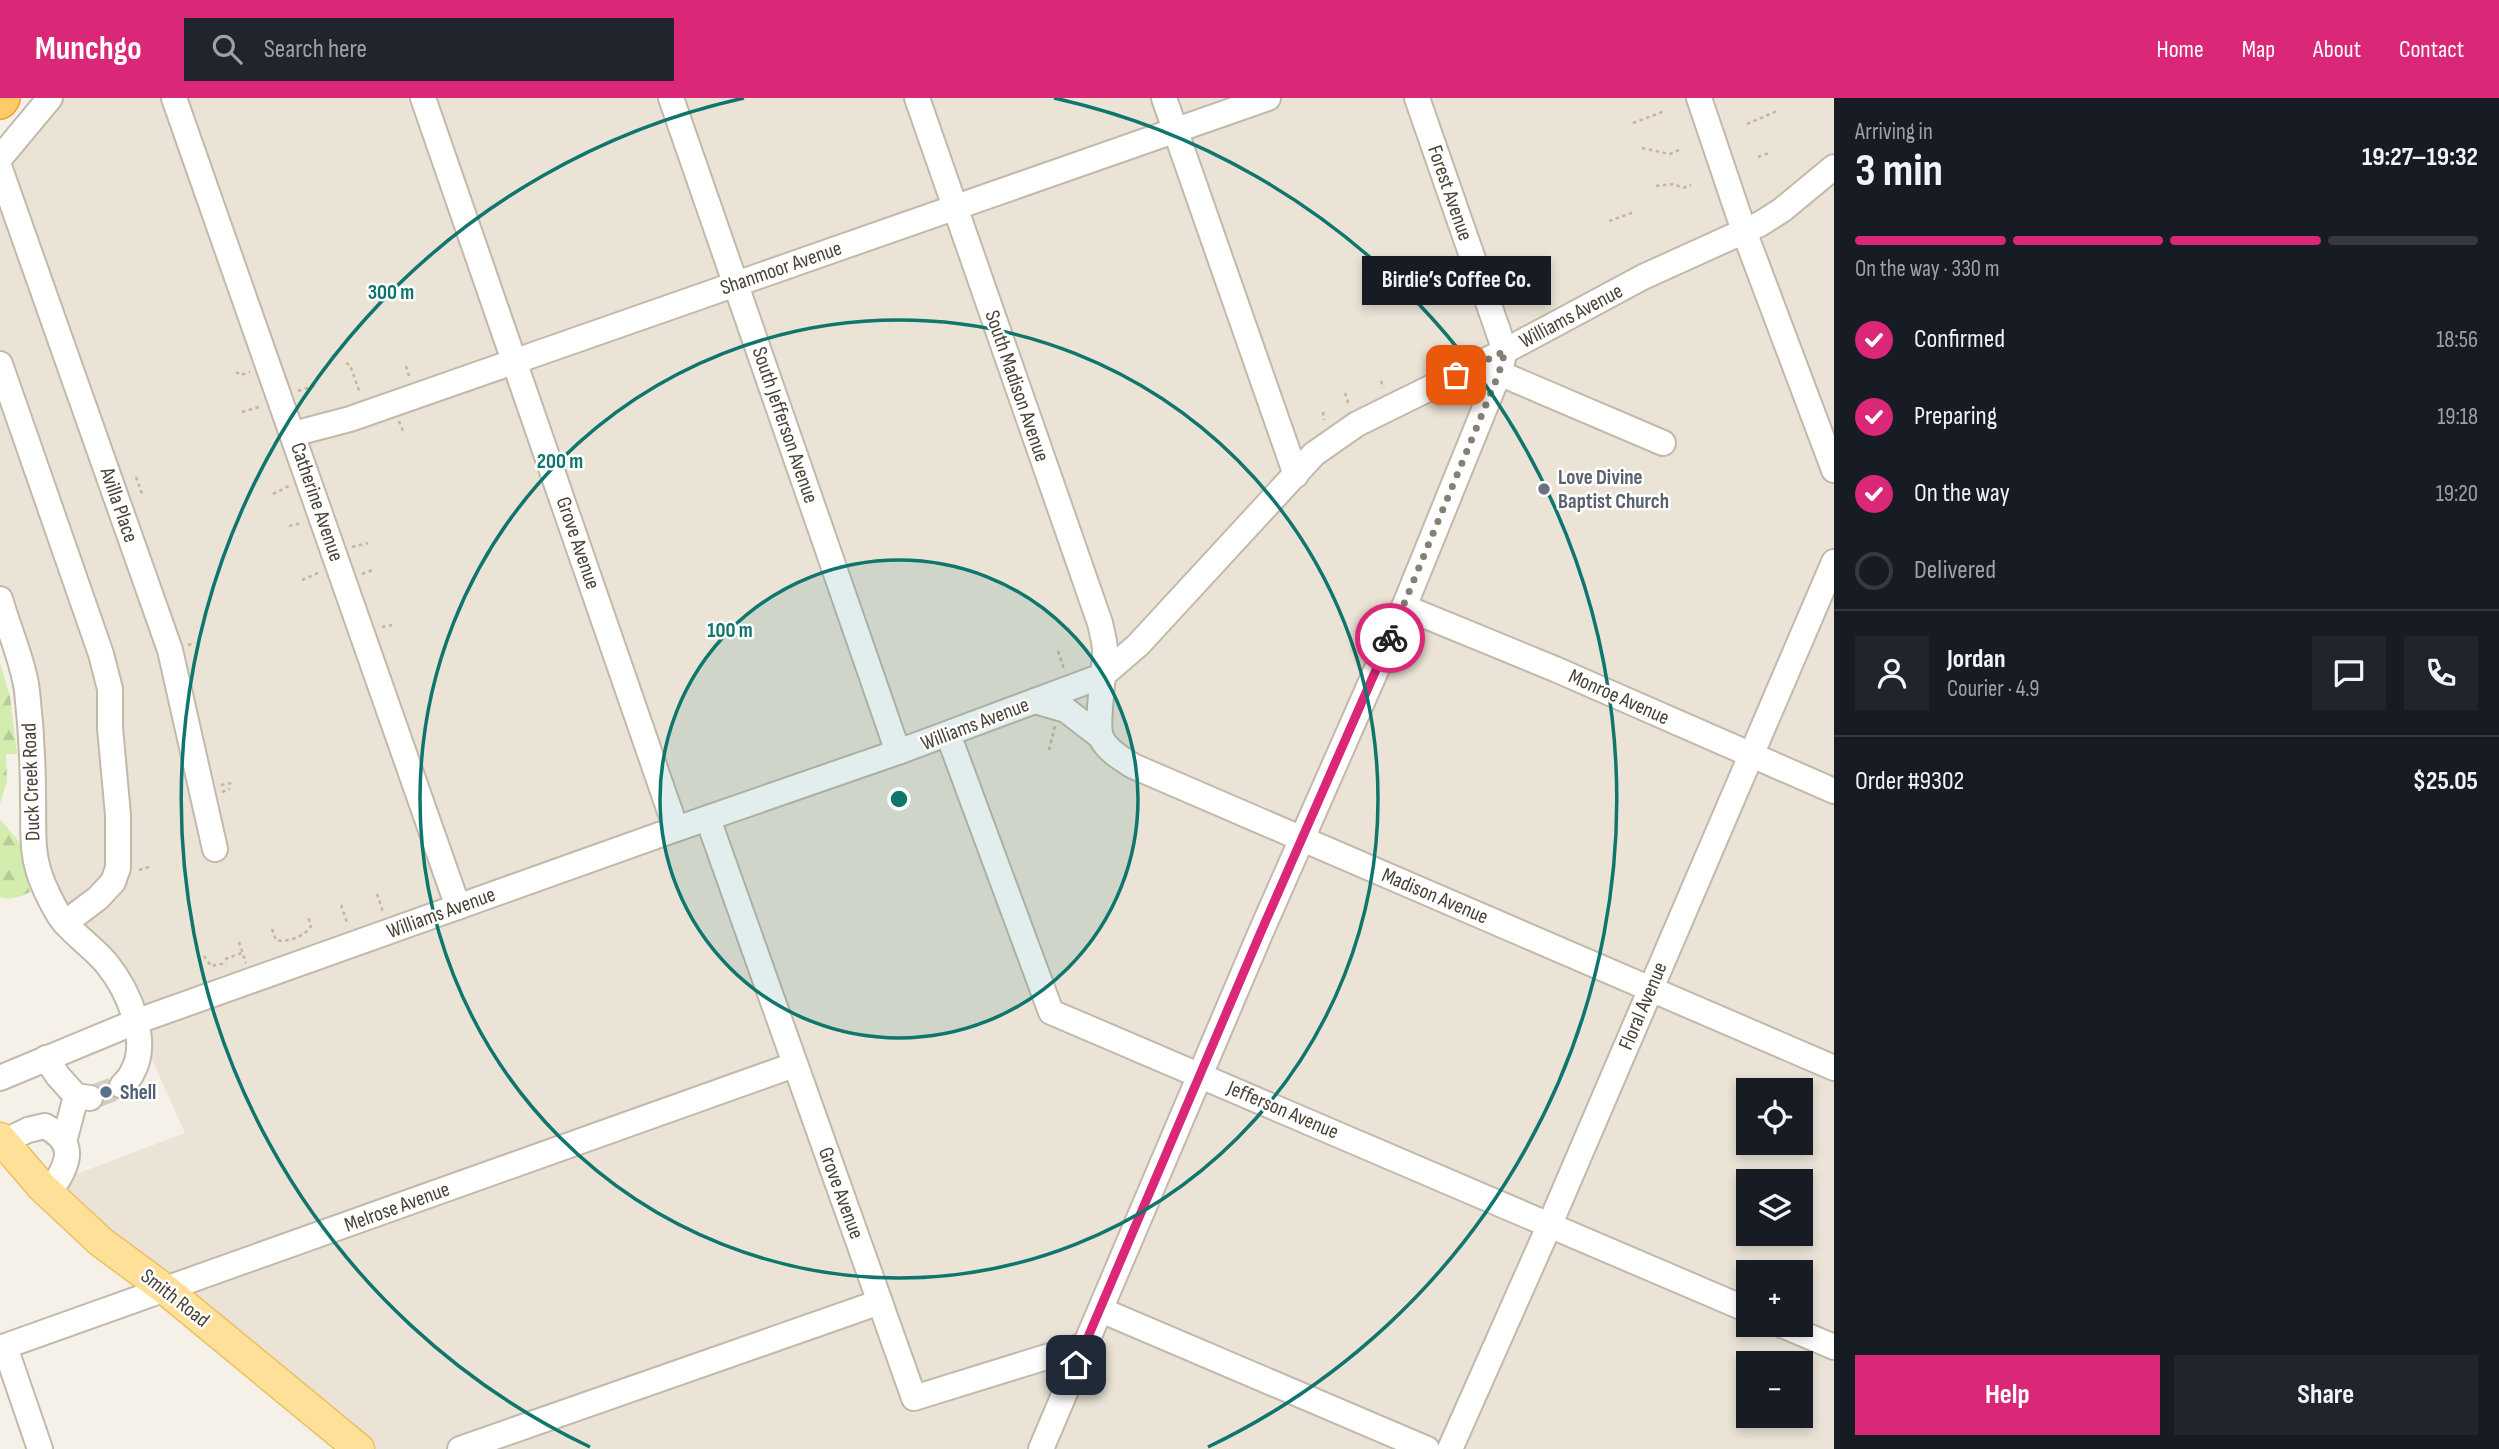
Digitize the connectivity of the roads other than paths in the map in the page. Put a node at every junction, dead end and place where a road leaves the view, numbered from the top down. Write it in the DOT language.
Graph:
graph roads {
  1 [pos="50,98"];
  2 [pos="174,98"];
  3 [pos="423,98"];
  4 [pos="671,98"];
  5 [pos="917,98"];
  6 [pos="1164,98"];
  7 [pos="1268,98"];
  8 [pos="1417,98"];
  9 [pos="1699,98"];
  10 [pos="1176,131"];
  11 [pos="0,158"];
  12 [pos="1834,167"];
  13 [pos="0,169"];
  14 [pos="956,207"];
  15 [pos="1744,231"];
  16 [pos="736,284"];
  17 [pos="515,361"];
  18 [pos="1502,362"];
  19 [pos="0,364"];
  20 [pos="293,434"];
  21 [pos="1663,443"];
  22 [pos="1829,443"];
  23 [pos="1834,470"];
  24 [pos="1296,475"];
  25 [pos="1834,562"];
  26 [pos="0,599"];
  27 [pos="1404,607"];
  28 [pos="1102,676"];
  29 [pos="1035,701"];
  30 [pos="948,734"];
  31 [pos="1101,737"];
  32 [pos="898,752"];
  33 [pos="1750,755"];
  34 [pos="1834,791"];
  35 [pos="708,819"];
  36 [pos="676,829"];
  37 [pos="1302,840"];
  38 [pos="215,849"];
  39 [pos="458,907"];
  40 [pos="65,923"];
  41 [pos="1651,989"];
  42 [pos="135,1022"];
  43 [pos="46,1058"];
  44 [pos="794,1065"];
  45 [pos="1834,1068"];
  46 [pos="1201,1075"];
  47 [pos="0,1078"];
  48 [pos="122,1086"];
  49 [pos="2,1140"];
  50 [pos="64,1142"];
  51 [pos="49,1194"];
  52 [pos="1550,1224"];
  53 [pos="166,1290"];
  54 [pos="880,1301"];
  55 [pos="1736,1305"];
  56 [pos="1101,1310"];
  57 [pos="1812,1337"];
  58 [pos="1085,1345"];
  59 [pos="1834,1346"];
  60 [pos="2,1347"];
  61 [pos="40,1449"];
  62 [pos="359,1449"];
  63 [pos="460,1449"];
  64 [pos="1041,1449"];
  65 [pos="1427,1449"];
  66 [pos="1450,1449"];
  1 -- 11 [label="street"];
  2 -- 20 [label="street, Catherine Avenue"];
  3 -- 17 [label="street, Grove Avenue"];
  4 -- 16 [label="street, South Jefferson Avenue"];
  5 -- 14 [label="street, South Madison Avenue"];
  6 -- 10 [label="street"];
  7 -- 10 [label="street, Shanmoor Avenue"];
  8 -- 18 [label="street, Forest Avenue"];
  9 -- 15 [label="street"];
  10 -- 14 [label="street, Shanmoor Avenue"];
  10 -- 24 [label="street"];
  12 -- 15 [label="street, Williams Avenue"];
  13 -- 38 [label="street, Avilla Place"];
  14 -- 16 [label="street, Shanmoor Avenue"];
  14 -- 28 [label="street, South Madison Avenue"];
  15 -- 18 [label="street, Williams Avenue"];
  15 -- 22 [label="street"];
  16 -- 17 [label="street, Shanmoor Avenue"];
  16 -- 32 [label="street, South Jefferson Avenue"];
  17 -- 20 [label="street, Shanmoor Avenue"];
  17 -- 36 [label="street, Grove Avenue"];
  18 -- 21 [label="street"];
  18 -- 24 [label="street, Williams Avenue"];
  18 -- 27 [label="street"];
  19 -- 40 [label="street"];
  20 -- 39 [label="street, Catherine Avenue"];
  22 -- 23 [label="street"];
  24 -- 28 [label="street, Williams Avenue"];
  25 -- 33 [label="street, Floral Avenue"];
  26 -- 40 [label="street, Duck Creek Road"];
  27 -- 33 [label="street, Monroe Avenue"];
  27 -- 37 [label="street"];
  28 -- 29 [label="street, Williams Avenue"];
  28 -- 31 [label="street"];
  29 -- 30 [label="street, Williams Avenue"];
  29 -- 31 [label="street, Madison Avenue"];
  30 -- 32 [label="street, Williams Avenue"];
  30 -- 46 [label="street, Jefferson Avenue"];
  31 -- 37 [label="street, Madison Avenue"];
  32 -- 35 [label="street, Williams Avenue"];
  33 -- 34 [label="street, Monroe Avenue"];
  33 -- 41 [label="street, Floral Avenue"];
  35 -- 36 [label="street, Williams Avenue"];
  35 -- 44 [label="street, Grove Avenue"];
  36 -- 39 [label="street, Williams Avenue"];
  37 -- 41 [label="street, Madison Avenue"];
  37 -- 46 [label="street"];
  39 -- 42 [label="street, Williams Avenue"];
  40 -- 42 [label="street, Duck Creek Road"];
  41 -- 45 [label="street, Madison Avenue"];
  41 -- 52 [label="street, Floral Avenue"];
  42 -- 43 [label="street, Williams Avenue"];
  42 -- 48 [label="street, Duck Creek Road"];
  43 -- 47 [label="street, Williams Avenue"];
  43 -- 50 [label="street"];
  44 -- 53 [label="street, Melrose Avenue"];
  44 -- 54 [label="street, Grove Avenue"];
  46 -- 52 [label="street, Jefferson Avenue"];
  46 -- 56 [label="street"];
  49 -- 50 [label="street"];
  49 -- 51 [label="main road, Smith Road"];
  50 -- 51 [label="street"];
  51 -- 53 [label="main road, Smith Road"];
  52 -- 55 [label="street, Jefferson Avenue"];
  52 -- 66 [label="street, Floral Avenue"];
  53 -- 60 [label="street, Melrose Avenue"];
  53 -- 62 [label="main road, Smith Road"];
  54 -- 58 [label="street, Grove Avenue"];
  54 -- 63 [label="street"];
  56 -- 58 [label="street"];
  56 -- 65 [label="street"];
  57 -- 59 [label="street"];
  58 -- 64 [label="street"];
  60 -- 61 [label="street"];
}
